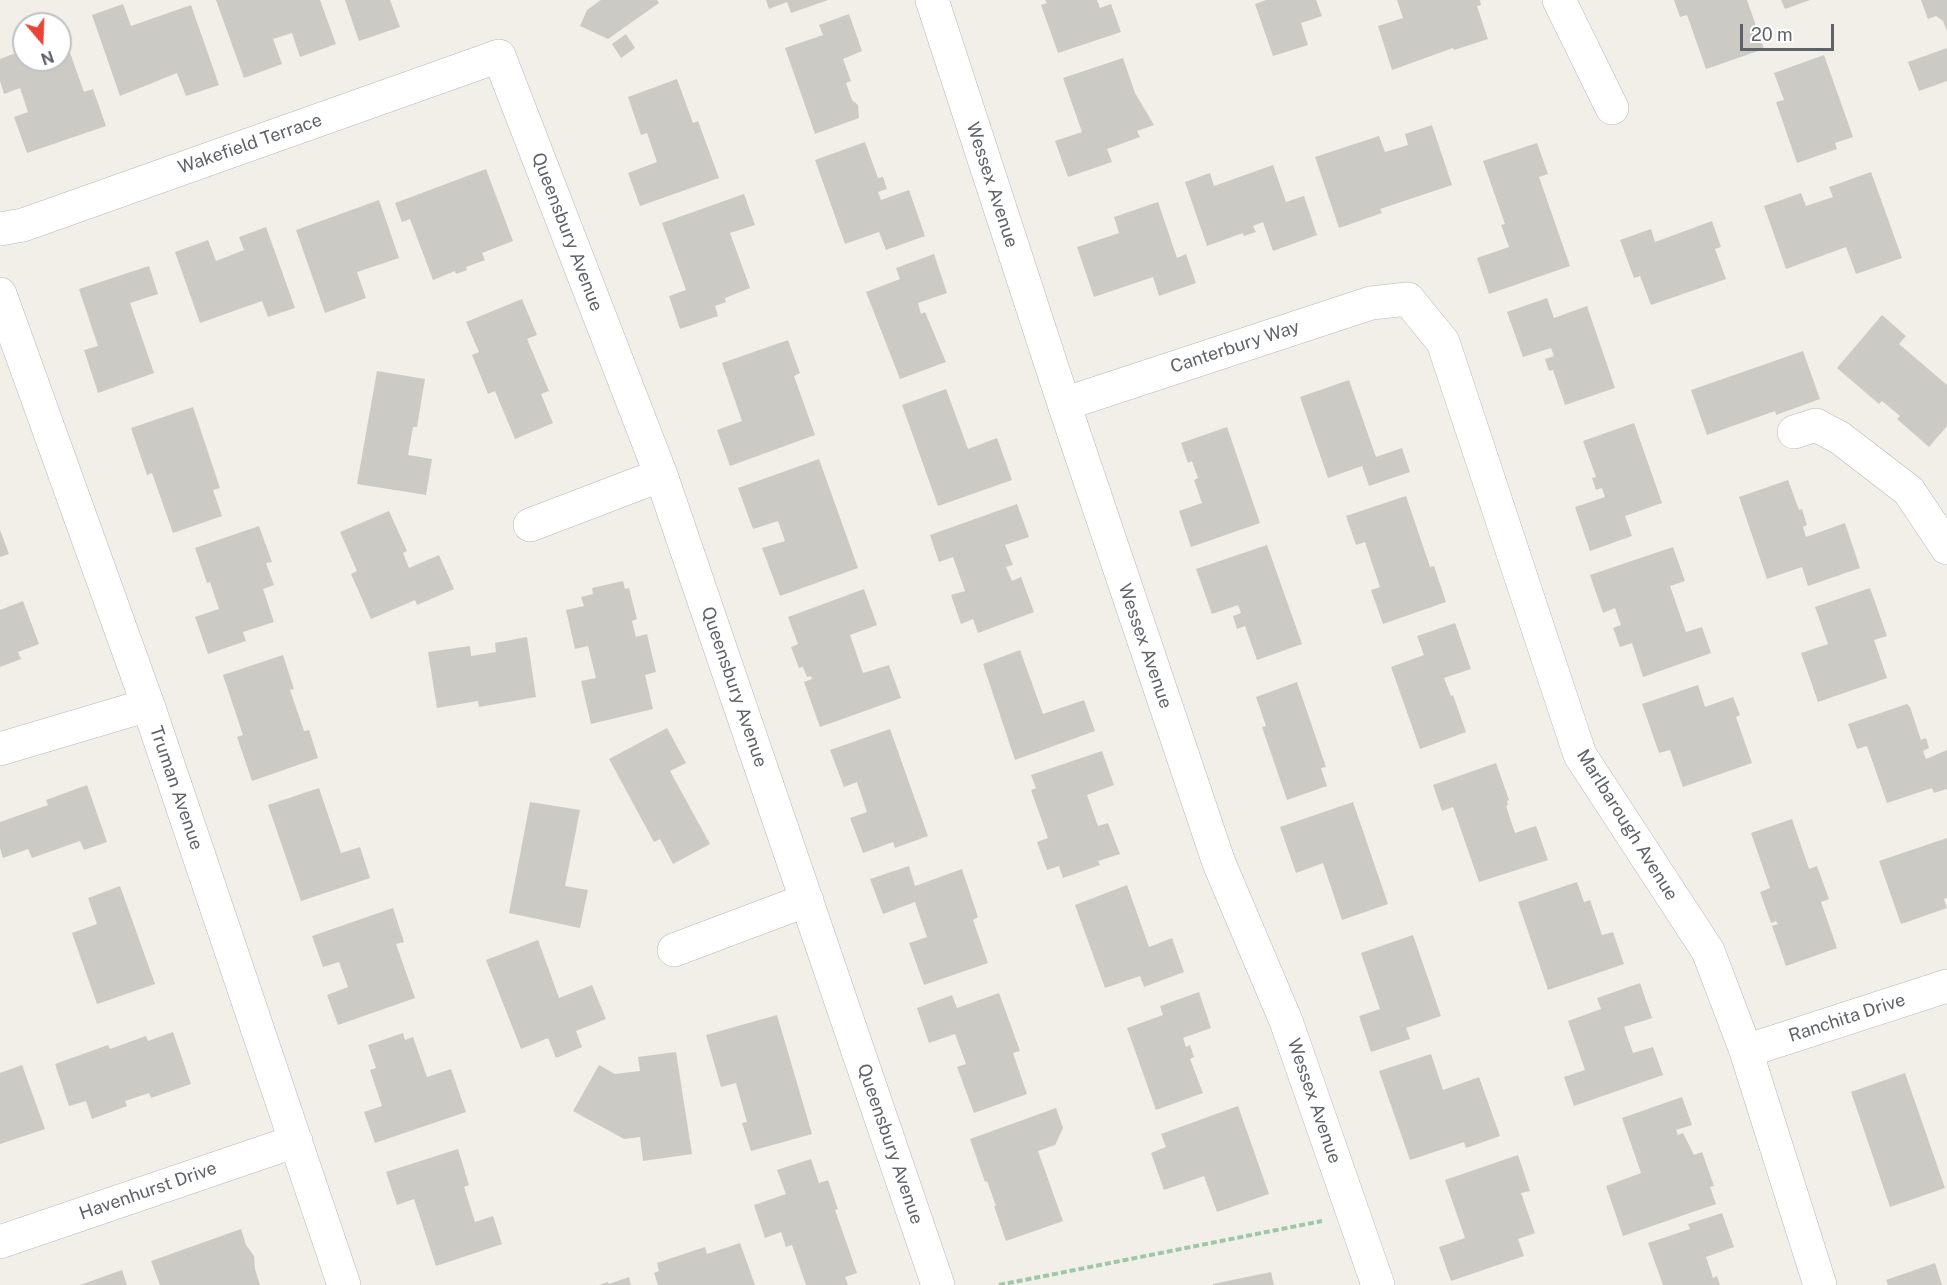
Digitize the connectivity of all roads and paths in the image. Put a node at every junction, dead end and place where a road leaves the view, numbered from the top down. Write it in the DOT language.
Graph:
graph roads {
  1 [pos="932,0"];
  2 [pos="1559,0"];
  3 [pos="499,56"];
  4 [pos="1612,108"];
  5 [pos="0,229"];
  6 [pos="0,294"];
  7 [pos="1408,299"];
  8 [pos="1064,404"];
  9 [pos="1794,432"];
  10 [pos="660,474"];
  11 [pos="530,525"];
  12 [pos="1947,548"];
  13 [pos="148,705"];
  14 [pos="0,749"];
  15 [pos="807,900"];
  16 [pos="674,950"];
  17 [pos="1947,986"];
  18 [pos="1746,1051"];
  19 [pos="296,1141"];
  20 [pos="1354,1215"];
  21 [pos="0,1242"];
  22 [pos="344,1285"];
  23 [pos="938,1285"];
  24 [pos="999,1285"];
  25 [pos="1378,1285"];
  26 [pos="1820,1285"];
  1 -- 8 [label="street, Wessex Avenue"];
  2 -- 4 [label="street"];
  3 -- 5 [label="street, Wakefield Terrace"];
  3 -- 10 [label="street, Queensbury Avenue"];
  6 -- 13 [label="street, Truman Avenue"];
  7 -- 8 [label="street, Canterbury Way"];
  7 -- 18 [label="street, Marlbarough Avenue"];
  8 -- 20 [label="street, Wessex Avenue"];
  9 -- 12 [label="street"];
  10 -- 11 [label="street"];
  10 -- 15 [label="street, Queensbury Avenue"];
  13 -- 14 [label="street"];
  13 -- 19 [label="street, Truman Avenue"];
  15 -- 16 [label="street"];
  15 -- 23 [label="street, Queensbury Avenue"];
  17 -- 18 [label="street, Ranchita Drive"];
  18 -- 26 [label="street, Marlbarough Avenue"];
  19 -- 21 [label="street, Havenhurst Drive"];
  19 -- 22 [label="street, Truman Avenue"];
  20 -- 24 [label="path"];
  20 -- 25 [label="street, Wessex Avenue"];
}
